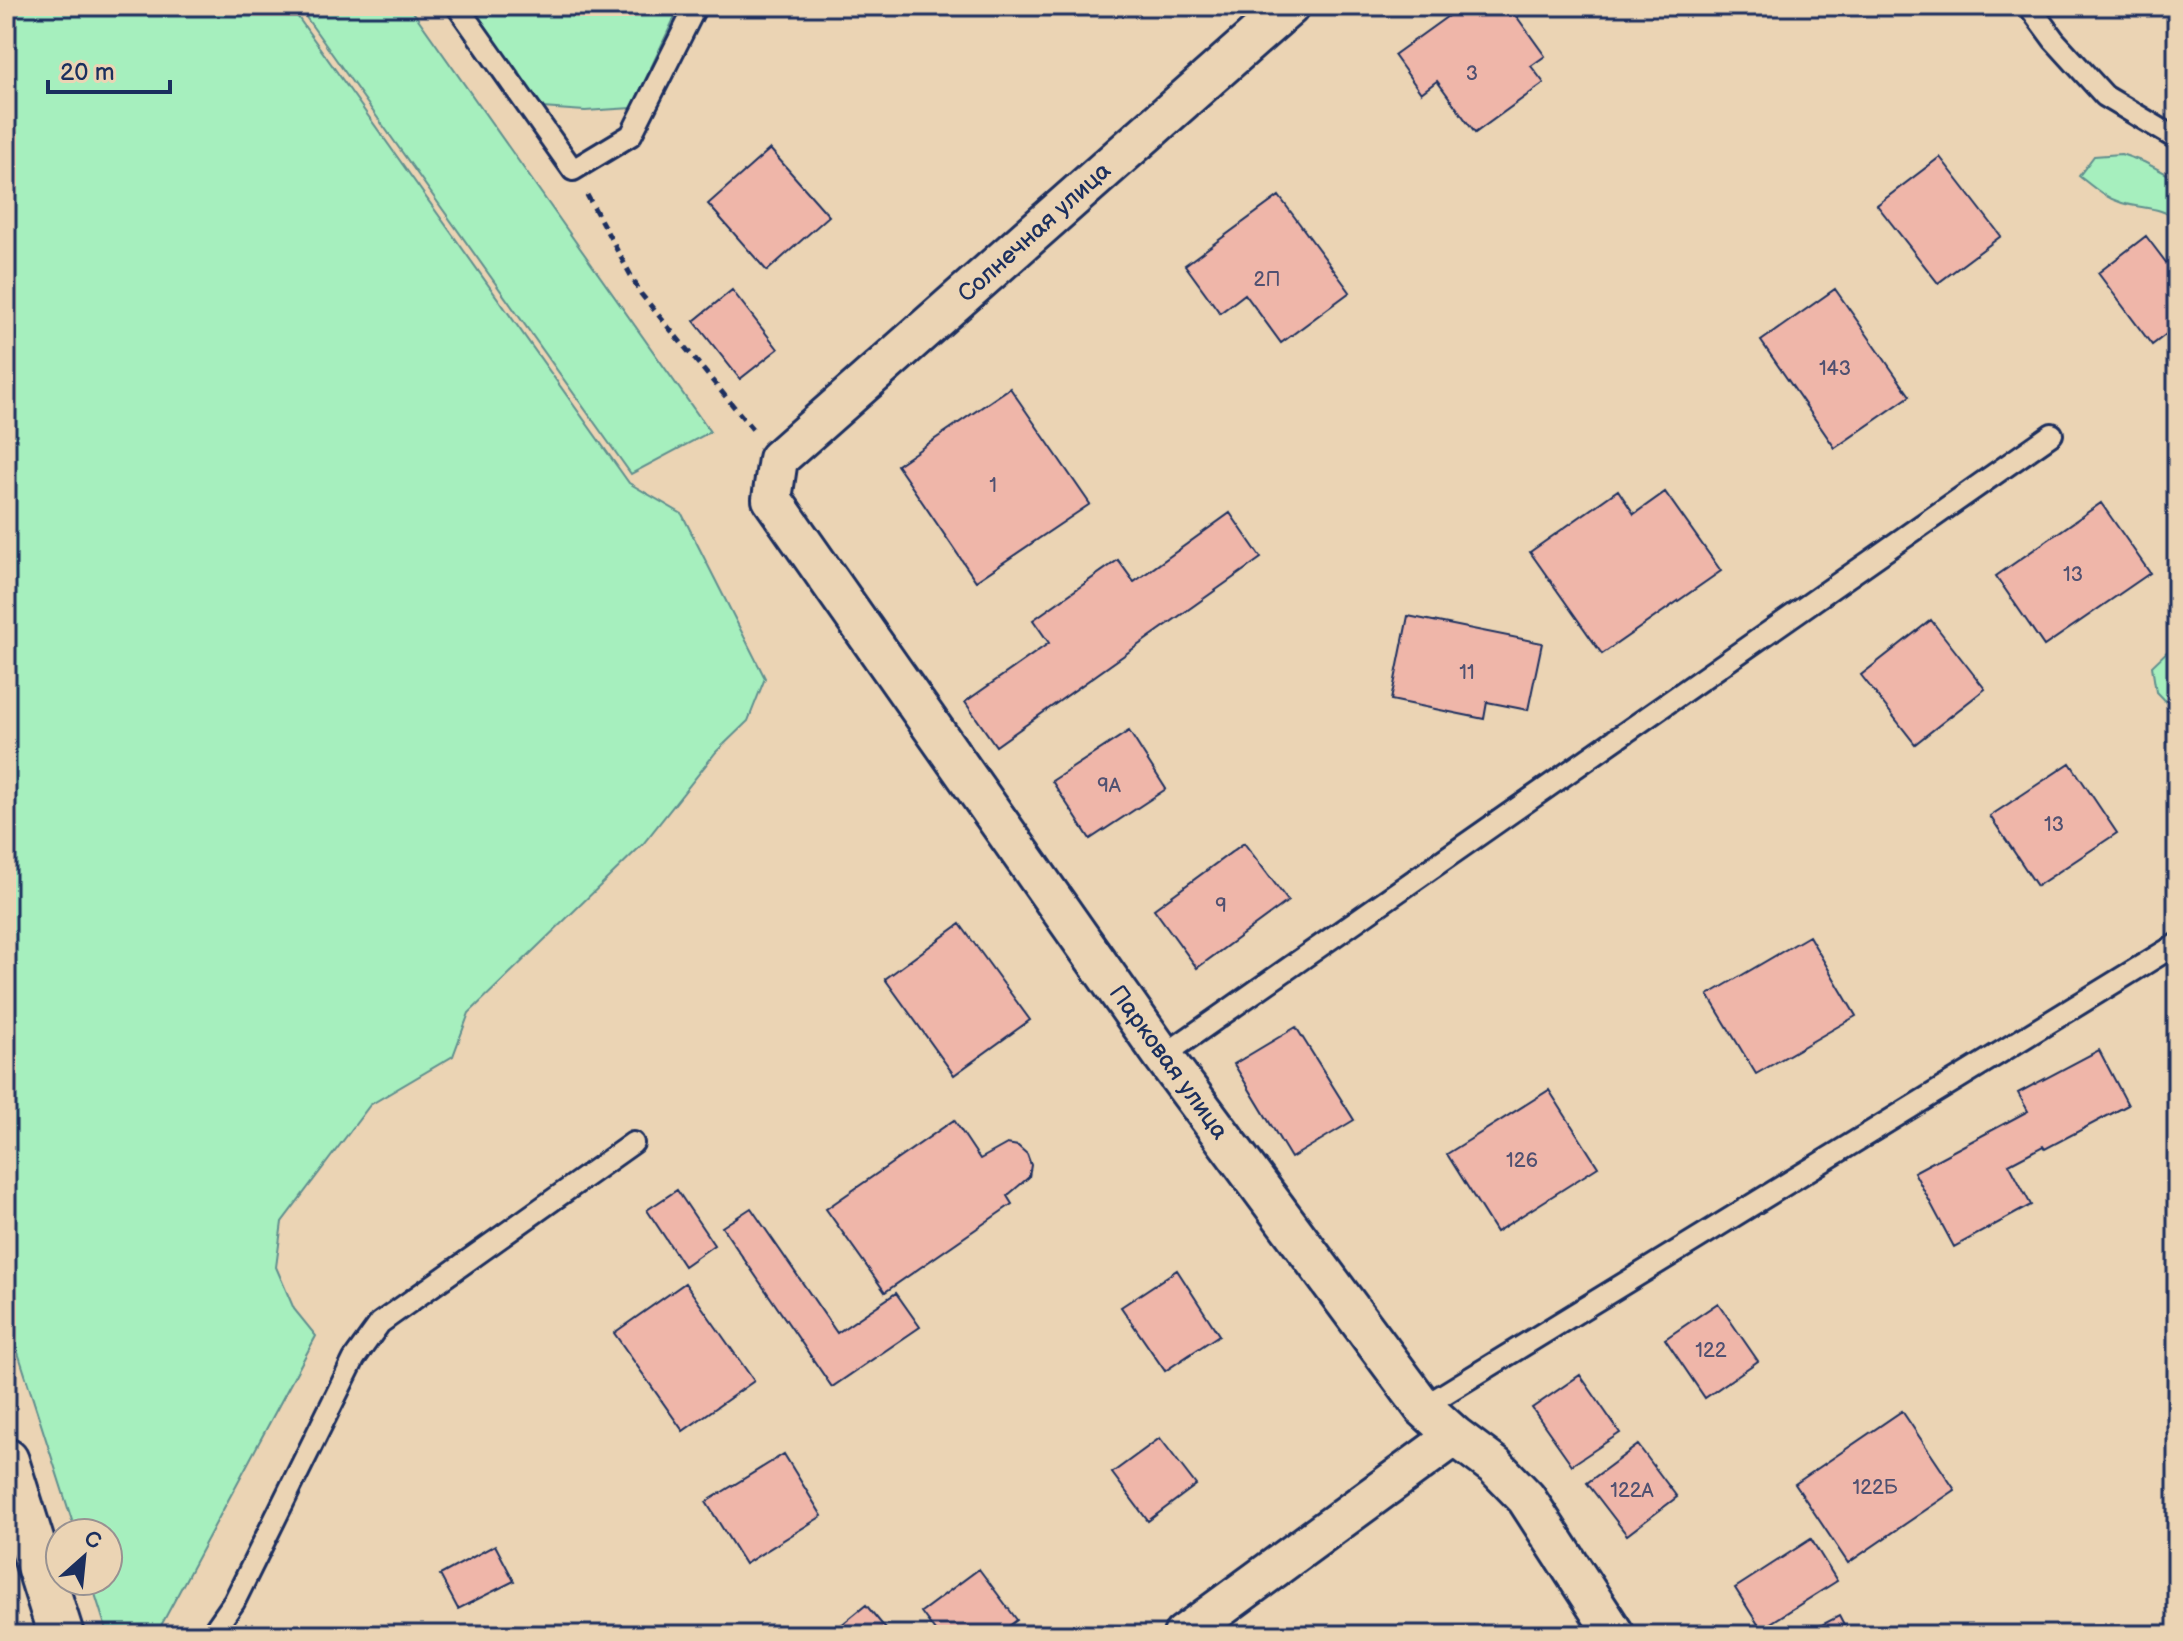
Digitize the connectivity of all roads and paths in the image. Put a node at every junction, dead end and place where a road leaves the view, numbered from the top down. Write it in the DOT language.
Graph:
graph roads {
  1 [pos="457,6"];
  2 [pos="696,6"];
  3 [pos="1290,6"];
  4 [pos="2029,6"];
  5 [pos="2177,139"];
  6 [pos="573,170"];
  7 [pos="2052,434"];
  8 [pos="778,459"];
  9 [pos="2177,944"];
  10 [pos="1163,1056"];
  11 [pos="633,1143"];
  12 [pos="1423,1407"];
  13 [pos="1455,1436"];
  14 [pos="6,1461"];
  15 [pos="61,1635"];
  16 [pos="211,1635"];
  17 [pos="1183,1635"];
  18 [pos="1615,1635"];
  1 -- 6 [label="lane"];
  2 -- 6 [label="lane"];
  3 -- 8 [label="street, Солнечная улица"];
  4 -- 5 [label="lane"];
  6 -- 8 [label="path"];
  7 -- 10 [label="lane"];
  8 -- 10 [label="street, Парковая улица"];
  9 -- 12 [label="lane"];
  10 -- 12 [label="street, Парковая улица"];
  11 -- 16 [label="lane"];
  12 -- 13 [label="street, Парковая улица"];
  13 -- 17 [label="street"];
  13 -- 18 [label="street, Парковая улица"];
  14 -- 15 [label="street"];
}
